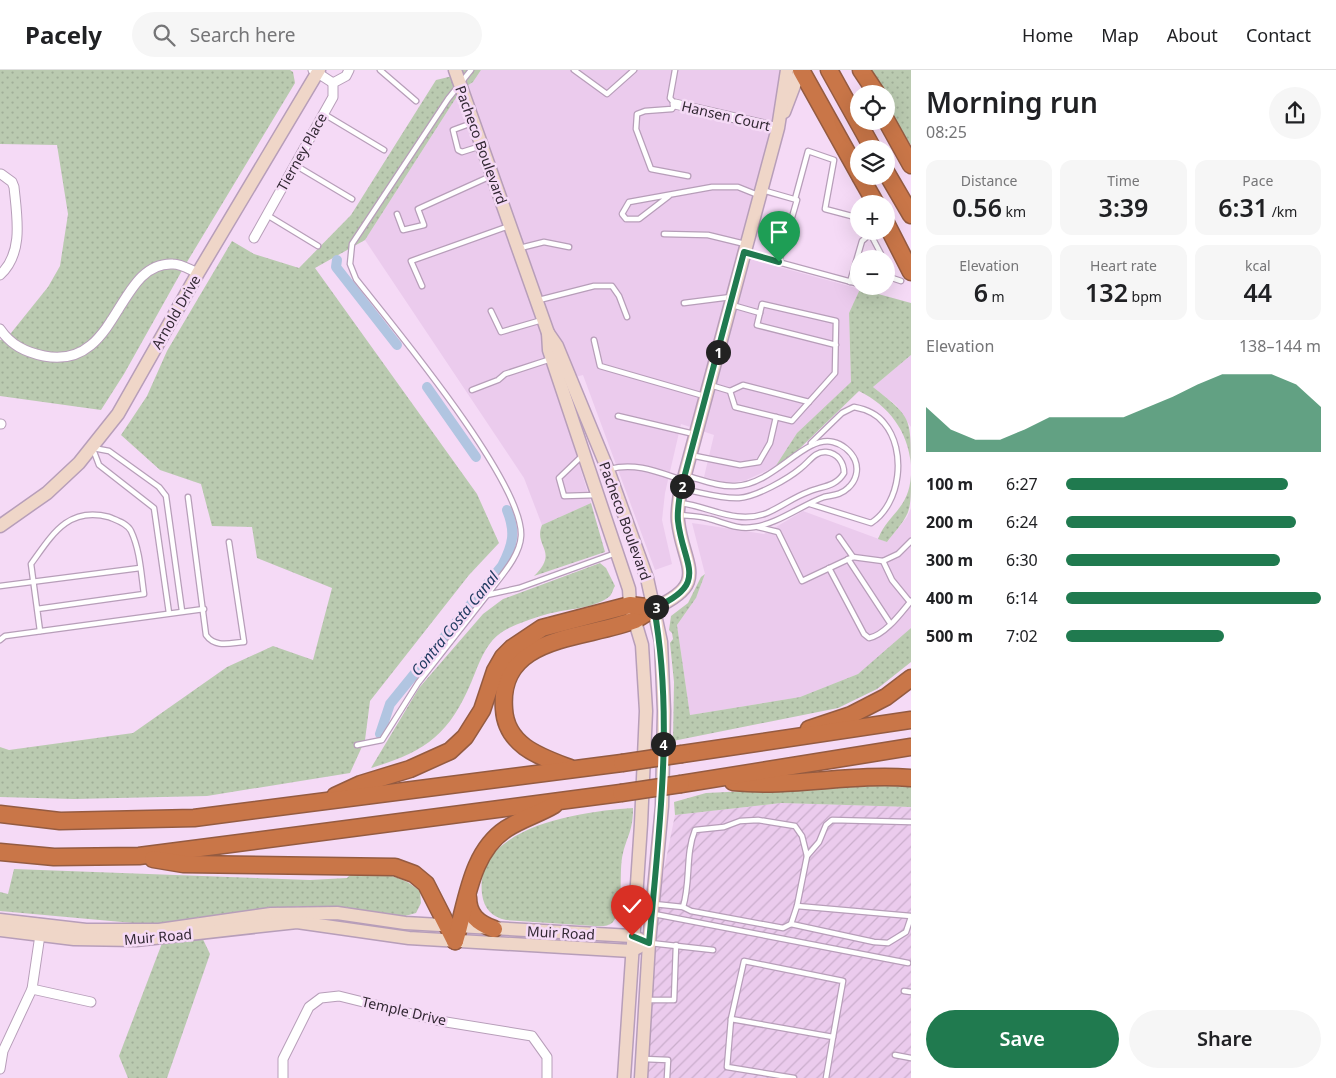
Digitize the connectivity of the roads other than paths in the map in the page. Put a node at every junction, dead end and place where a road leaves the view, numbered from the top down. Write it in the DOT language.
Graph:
graph roads {
  1 [pos="348,70"];
  2 [pos="380,70"];
  3 [pos="454,70"];
  4 [pos="471,70"];
  5 [pos="574,70"];
  6 [pos="634,70"];
  7 [pos="675,70"];
  8 [pos="787,70"];
  9 [pos="801,70"];
  10 [pos="828,70"];
  11 [pos="860,70"];
  12 [pos="316,71"];
  13 [pos="333,83"];
  14 [pos="459,83"];
  15 [pos="868,85"];
  16 [pos="871,85"];
  17 [pos="416,101"];
  18 [pos="675,104"];
  19 [pos="324,114"];
  20 [pos="895,121"];
  21 [pos="473,122"];
  22 [pos="778,128"];
  23 [pos="892,130"];
  24 [pos="868,140"];
  25 [pos="911,145"];
  26 [pos="482,146"];
  27 [pos="384,150"];
  28 [pos="850,158"];
  29 [pos="295,165"];
  30 [pos="911,165"];
  31 [pos="0,174"];
  32 [pos="492,175"];
  33 [pos="688,176"];
  34 [pos="894,185"];
  35 [pos="760,192"];
  36 [pos="669,196"];
  37 [pos="352,199"];
  38 [pos="795,199"];
  39 [pos="397,214"];
  40 [pos="267,215"];
  41 [pos="911,215"];
  42 [pos="850,216"];
  43 [pos="510,225"];
  44 [pos="664,234"];
  45 [pos="254,238"];
  46 [pos="895,240"];
  47 [pos="898,245"];
  48 [pos="318,246"];
  49 [pos="569,247"];
  50 [pos="518,248"];
  51 [pos="745,248"];
  52 [pos="911,257"];
  53 [pos="779,262"];
  54 [pos="198,273"];
  55 [pos="0,275"];
  56 [pos="906,276"];
  57 [pos="850,282"];
  58 [pos="422,286"];
  59 [pos="537,300"];
  60 [pos="731,300"];
  61 [pos="684,303"];
  62 [pos="491,311"];
  63 [pos="760,313"];
  64 [pos="627,317"];
  65 [pos="544,319"];
  66 [pos="0,329"];
  67 [pos="548,333"];
  68 [pos="594,340"];
  69 [pos="836,345"];
  70 [pos="552,358"];
  71 [pos="472,390"];
  72 [pos="707,390"];
  73 [pos="730,391"];
  74 [pos="809,402"];
  75 [pos="618,416"];
  76 [pos="776,417"];
  77 [pos="696,434"];
  78 [pos="811,444"];
  79 [pos="92,448"];
  80 [pos="690,454"];
  81 [pos="584,455"];
  82 [pos="608,470"];
  83 [pos="683,482"];
  84 [pos="598,495"];
  85 [pos="188,497"];
  86 [pos="810,504"];
  87 [pos="679,509"];
  88 [pos="0,526"];
  89 [pos="756,527"];
  90 [pos="839,537"];
  91 [pos="230,542"];
  92 [pos="910,544"];
  93 [pos="617,552"];
  94 [pos="850,558"];
  95 [pos="883,561"];
  96 [pos="140,568"];
  97 [pos="830,568"];
  98 [pos="33,582"];
  99 [pos="0,586"];
  100 [pos="487,595"];
  101 [pos="911,601"];
  102 [pos="654,608"];
  103 [pos="204,609"];
  104 [pos="37,610"];
  105 [pos="182,611"];
  106 [pos="633,612"];
  107 [pos="169,613"];
  108 [pos="890,623"];
  109 [pos="40,631"];
  110 [pos="0,640"];
  111 [pos="911,678"];
  112 [pos="911,720"];
  113 [pos="788,738"];
  114 [pos="357,744"];
  115 [pos="911,747"];
  116 [pos="574,770"];
  117 [pos="911,778"];
  118 [pos="711,779"];
  119 [pos="564,800"];
  120 [pos="319,804"];
  121 [pos="0,814"];
  122 [pos="911,822"];
  123 [pos="0,852"];
  124 [pos="139,856"];
  125 [pos="807,856"];
  126 [pos="468,894"];
  127 [pos="797,906"];
  128 [pos="683,907"];
  129 [pos="652,909"];
  130 [pos="911,917"];
  131 [pos="0,920"];
  132 [pos="791,924"];
  133 [pos="0,925"];
  134 [pos="0,930"];
  135 [pos="86,930"];
  136 [pos="494,930"];
  137 [pos="454,931"];
  138 [pos="40,936"];
  139 [pos="632,936"];
  140 [pos="649,943"];
  141 [pos="676,945"];
  142 [pos="713,950"];
  143 [pos="631,951"];
  144 [pos="908,963"];
  145 [pos="32,989"];
  146 [pos="904,991"];
  147 [pos="911,992"];
  148 [pos="646,1000"];
  149 [pos="91,1002"];
  150 [pos="731,1019"];
  151 [pos="833,1037"];
  152 [pos="895,1054"];
  153 [pos="911,1058"];
  154 [pos="642,1059"];
  155 [pos="0,1069"];
  156 [pos="283,1078"];
  157 [pos="547,1078"];
  158 [pos="624,1078"];
  159 [pos="641,1078"];
  160 [pos="667,1078"];
  161 [pos="794,1078"];
  162 [pos="826,1078"];
  1 -- 13 [label="street"];
  2 -- 17 [label="lane"];
  3 -- 14 [label="main road, Pacheco Boulevard"];
  4 -- 14 [label="lane"];
  5 -- 6 [label="lane"];
  7 -- 18 [label="lane"];
  8 -- 22 [label="main road"];
  9 -- 22 [label="main road"];
  9 -- 28 [label="highway"];
  10 -- 24 [label="highway"];
  11 -- 15 [label="highway"];
  11 -- 16 [label="highway"];
  12 -- 13 [label="street"];
  12 -- 54 [label="main road, Arnold Drive"];
  13 -- 19 [label="street, Tierney Place"];
  14 -- 21 [label="main road, Pacheco Boulevard"];
  14 -- 100 [label="lane"];
  18 -- 22 [label="street, Hansen Court"];
  18 -- 33 [label="lane"];
  19 -- 27 [label="lane"];
  19 -- 29 [label="street, Tierney Place"];
  20 -- 25 [label="highway"];
  21 -- 26 [label="main road, Pacheco Boulevard"];
  21 -- 26 [label="lane"];
  22 -- 35 [label="main road"];
  23 -- 30 [label="highway"];
  26 -- 32 [label="main road, Pacheco Boulevard"];
  29 -- 37 [label="lane"];
  29 -- 40 [label="street, Tierney Place"];
  31 -- 55 [label="street"];
  32 -- 39 [label="lane"];
  32 -- 43 [label="main road, Pacheco Boulevard"];
  34 -- 41 [label="highway"];
  35 -- 36 [label="lane"];
  35 -- 38 [label="lane"];
  35 -- 51 [label="main road"];
  36 -- 36 [label="lane"];
  38 -- 42 [label="lane"];
  38 -- 53 [label="lane"];
  40 -- 45 [label="street, Tierney Place"];
  40 -- 48 [label="lane"];
  43 -- 50 [label="main road, Pacheco Boulevard"];
  43 -- 58 [label="lane"];
  44 -- 51 [label="lane"];
  46 -- 47 [label="highway"];
  47 -- 52 [label="highway"];
  47 -- 56 [label="highway"];
  49 -- 50 [label="lane"];
  50 -- 59 [label="main road, Pacheco Boulevard"];
  51 -- 53 [label="lane"];
  51 -- 60 [label="main road"];
  53 -- 57 [label="lane"];
  54 -- 66 [label="street"];
  54 -- 79 [label="main road, Arnold Drive"];
  59 -- 64 [label="lane"];
  59 -- 65 [label="main road, Pacheco Boulevard"];
  60 -- 61 [label="lane"];
  60 -- 63 [label="lane"];
  60 -- 72 [label="main road"];
  62 -- 65 [label="lane"];
  63 -- 69 [label="lane"];
  63 -- 69 [label="lane"];
  65 -- 67 [label="main road, Pacheco Boulevard"];
  67 -- 70 [label="main road, Pacheco Boulevard"];
  67 -- 82 [label="main road, Pacheco Boulevard"];
  68 -- 72 [label="lane"];
  69 -- 74 [label="lane"];
  70 -- 71 [label="lane"];
  70 -- 81 [label="main road, Pacheco Boulevard"];
  72 -- 73 [label="lane"];
  72 -- 77 [label="main road"];
  73 -- 74 [label="lane"];
  73 -- 76 [label="lane"];
  74 -- 76 [label="lane"];
  75 -- 77 [label="lane"];
  76 -- 80 [label="lane"];
  77 -- 80 [label="main road"];
  78 -- 83 [label="lane"];
  78 -- 86 [label="lane"];
  78 -- 86 [label="lane"];
  79 -- 88 [label="main road, Arnold Drive"];
  79 -- 105 [label="lane"];
  79 -- 107 [label="lane"];
  80 -- 83 [label="main road"];
  81 -- 84 [label="main road, Pacheco Boulevard"];
  81 -- 84 [label="lane"];
  82 -- 83 [label="lane"];
  82 -- 102 [label="main road, Pacheco Boulevard"];
  83 -- 87 [label="main road"];
  83 -- 87 [label="lane"];
  84 -- 93 [label="main road, Pacheco Boulevard"];
  85 -- 103 [label="lane"];
  86 -- 89 [label="lane"];
  87 -- 89 [label="lane"];
  87 -- 102 [label="main road"];
  89 -- 97 [label="lane"];
  90 -- 94 [label="lane"];
  91 -- 103 [label="lane"];
  92 -- 95 [label="lane"];
  93 -- 100 [label="lane"];
  93 -- 106 [label="main road, Pacheco Boulevard"];
  94 -- 95 [label="lane"];
  94 -- 97 [label="lane"];
  94 -- 108 [label="lane"];
  95 -- 101 [label="lane"];
  96 -- 98 [label="lane"];
  96 -- 98 [label="lane"];
  96 -- 104 [label="lane"];
  97 -- 108 [label="lane"];
  98 -- 99 [label="lane"];
  98 -- 104 [label="lane"];
  100 -- 114 [label="lane"];
  101 -- 108 [label="lane"];
  102 -- 106 [label="highway"];
  102 -- 129 [label="main road, Pacheco Boulevard"];
  103 -- 105 [label="lane"];
  104 -- 109 [label="lane"];
  105 -- 107 [label="lane"];
  106 -- 116 [label="highway"];
  106 -- 120 [label="highway"];
  106 -- 139 [label="main road, Pacheco Boulevard"];
  107 -- 109 [label="lane"];
  109 -- 110 [label="lane"];
  111 -- 113 [label="highway"];
  112 -- 113 [label="highway"];
  113 -- 116 [label="highway, bridge"];
  115 -- 118 [label="highway"];
  116 -- 120 [label="highway"];
  117 -- 118 [label="highway"];
  118 -- 119 [label="highway, bridge"];
  119 -- 124 [label="highway"];
  119 -- 126 [label="highway"];
  120 -- 121 [label="highway"];
  122 -- 125 [label="lane"];
  123 -- 124 [label="highway"];
  124 -- 137 [label="highway"];
  125 -- 127 [label="lane"];
  125 -- 128 [label="lane"];
  126 -- 136 [label="highway"];
  126 -- 137 [label="highway"];
  127 -- 130 [label="lane"];
  127 -- 132 [label="lane"];
  128 -- 129 [label="lane"];
  128 -- 132 [label="lane"];
  129 -- 140 [label="main road, Pacheco Boulevard"];
  129 -- 144 [label="lane"];
  130 -- 132 [label="lane"];
  131 -- 135 [label="main road, Muir Road"];
  133 -- 138 [label="street"];
  134 -- 138 [label="main road, Muir Road"];
  135 -- 137 [label="main road, Muir Road"];
  135 -- 138 [label="street"];
  136 -- 137 [label="main road, Muir Road"];
  136 -- 139 [label="main road, Muir Road"];
  137 -- 138 [label="main road, Muir Road"];
  137 -- 143 [label="main road, Muir Road"];
  138 -- 145 [label="street"];
  139 -- 140 [label="main road, Muir Road"];
  139 -- 143 [label="main road, Pacheco Boulevard"];
  140 -- 141 [label="lane"];
  140 -- 143 [label="main road, Muir Road"];
  140 -- 148 [label="main road, Pacheco Boulevard"];
  141 -- 142 [label="lane"];
  141 -- 148 [label="lane"];
  143 -- 158 [label="main road, Pacheco Boulevard"];
  145 -- 149 [label="street"];
  145 -- 155 [label="street"];
  146 -- 147 [label="lane"];
  148 -- 154 [label="main road, Pacheco Boulevard"];
  150 -- 151 [label="lane"];
  150 -- 151 [label="lane"];
  150 -- 161 [label="lane"];
  151 -- 162 [label="lane"];
  152 -- 153 [label="lane"];
  154 -- 159 [label="main road, Pacheco Boulevard"];
  154 -- 160 [label="lane"];
  156 -- 157 [label="street, Temple Drive"];
}
